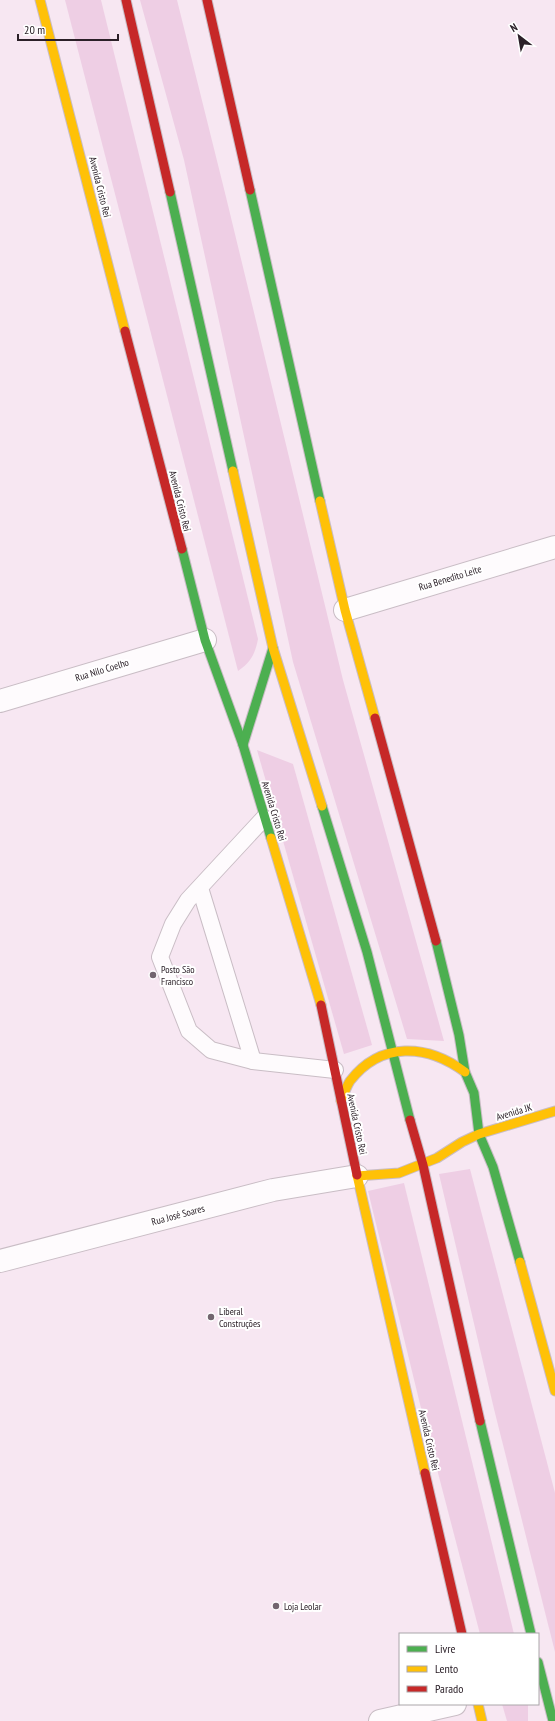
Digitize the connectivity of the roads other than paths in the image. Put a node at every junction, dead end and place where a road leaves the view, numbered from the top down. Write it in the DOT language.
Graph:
graph roads {
  1 [pos="40,0"];
  2 [pos="126,0"];
  3 [pos="207,0"];
  4 [pos="555,547"];
  5 [pos="345,610"];
  6 [pos="204,640"];
  7 [pos="273,648"];
  8 [pos="0,701"];
  9 [pos="243,746"];
  10 [pos="264,818"];
  11 [pos="200,888"];
  12 [pos="392,1054"];
  13 [pos="253,1061"];
  14 [pos="335,1070"];
  15 [pos="465,1072"];
  16 [pos="341,1101"];
  17 [pos="555,1111"];
  18 [pos="479,1134"];
  19 [pos="423,1165"];
  20 [pos="357,1176"];
  21 [pos="0,1261"];
  22 [pos="555,1391"];
  23 [pos="462,1633"];
  24 [pos="531,1633"];
  25 [pos="539,1666"];
  26 [pos="451,1705"];
  27 [pos="478,1705"];
  28 [pos="380,1721"];
  29 [pos="482,1721"];
  30 [pos="554,1721"];
  1 -- 6 [label="main road, Avenida Cristo Rei"];
  2 -- 7 [label="main road"];
  3 -- 5 [label="main road"];
  4 -- 5 [label="street, Rua Benedito Leite"];
  5 -- 15 [label="main road"];
  6 -- 8 [label="street, Rua Nilo Coelho"];
  6 -- 9 [label="main road, Avenida Cristo Rei"];
  7 -- 9 [label="main road"];
  7 -- 12 [label="main road"];
  9 -- 10 [label="main road, Avenida Cristo Rei"];
  10 -- 11 [label="lane"];
  10 -- 14 [label="main road, Avenida Cristo Rei"];
  11 -- 13 [label="lane"];
  11 -- 13 [label="lane"];
  12 -- 15 [label="main road"];
  12 -- 16 [label="main road"];
  12 -- 19 [label="main road"];
  13 -- 14 [label="lane"];
  14 -- 16 [label="main road, Avenida Cristo Rei"];
  15 -- 18 [label="main road"];
  16 -- 20 [label="main road, Avenida Cristo Rei"];
  17 -- 18 [label="main road, Avenida JK"];
  18 -- 19 [label="main road, Avenida JK"];
  18 -- 22 [label="main road"];
  19 -- 20 [label="main road, Avenida JK"];
  19 -- 24 [label="main road"];
  20 -- 21 [label="street, Rua José Soares"];
  20 -- 23 [label="main road, Avenida Cristo Rei"];
  25 -- 30 [label="main road"];
  26 -- 28 [label="street"];
  27 -- 29 [label="main road"];
}
